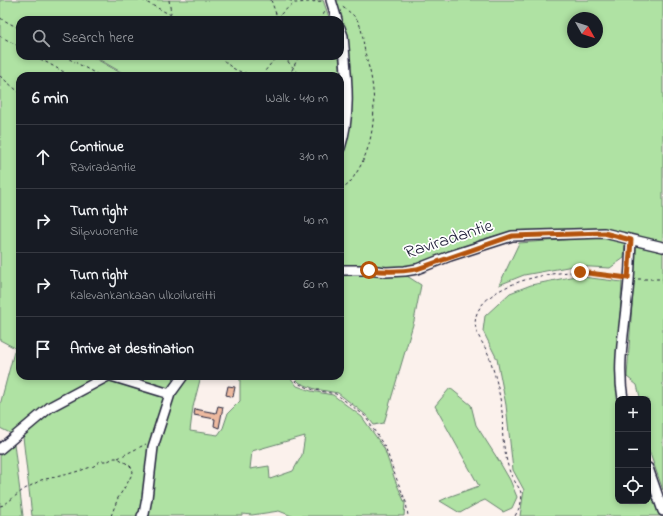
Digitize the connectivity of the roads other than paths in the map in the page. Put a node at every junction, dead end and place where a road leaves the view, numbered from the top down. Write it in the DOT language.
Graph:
graph roads {
  1 [pos="331,0"];
  2 [pos="336,16"];
  3 [pos="344,46"];
  4 [pos="344,135"];
  5 [pos="631,240"];
  6 [pos="663,247"];
  7 [pos="344,270"];
  8 [pos="101,380"];
  9 [pos="124,380"];
  10 [pos="180,380"];
  11 [pos="170,394"];
  12 [pos="623,396"];
  13 [pos="2,445"];
  14 [pos="651,477"];
  15 [pos="663,511"];
  16 [pos="142,516"];
  1 -- 2 [label="street"];
  3 -- 4 [label="street"];
  5 -- 6 [label="street, Raviradantie"];
  5 -- 7 [label="street, Raviradantie"];
  5 -- 12 [label="street"];
  8 -- 13 [label="street"];
  9 -- 11 [label="street"];
  10 -- 11 [label="street"];
  11 -- 16 [label="street"];
  14 -- 15 [label="street"];
}
